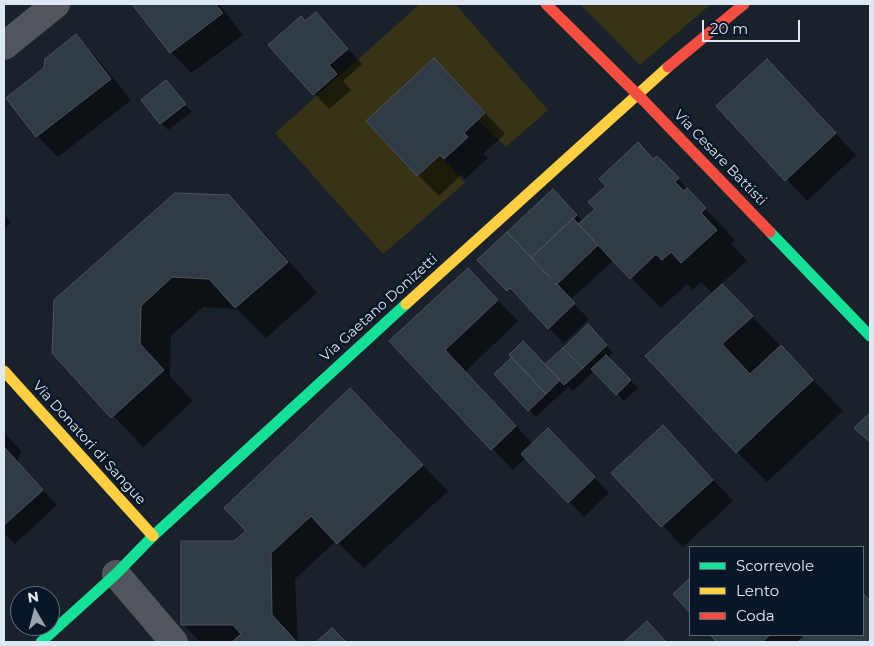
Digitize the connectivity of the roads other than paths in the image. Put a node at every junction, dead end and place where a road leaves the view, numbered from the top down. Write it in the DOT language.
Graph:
graph roads {
  1 [pos="56,4"];
  2 [pos="546,4"];
  3 [pos="744,4"];
  4 [pos="4,46"];
  5 [pos="637,93"];
  6 [pos="870,336"];
  7 [pos="4,371"];
  8 [pos="153,536"];
  9 [pos="116,574"];
  10 [pos="41,642"];
  11 [pos="174,642"];
  1 -- 4 [label="street"];
  2 -- 5 [label="street, Via Cesare Battisti"];
  3 -- 5 [label="street, Via Gaetano Donizetti"];
  5 -- 6 [label="street, Via Cesare Battisti"];
  5 -- 8 [label="street, Via Gaetano Donizetti"];
  7 -- 8 [label="street, Via Donatori di Sangue"];
  8 -- 9 [label="street, Via Gaetano Donizetti"];
  9 -- 10 [label="street, Via Gaetano Donizetti"];
  9 -- 11 [label="street"];
}
